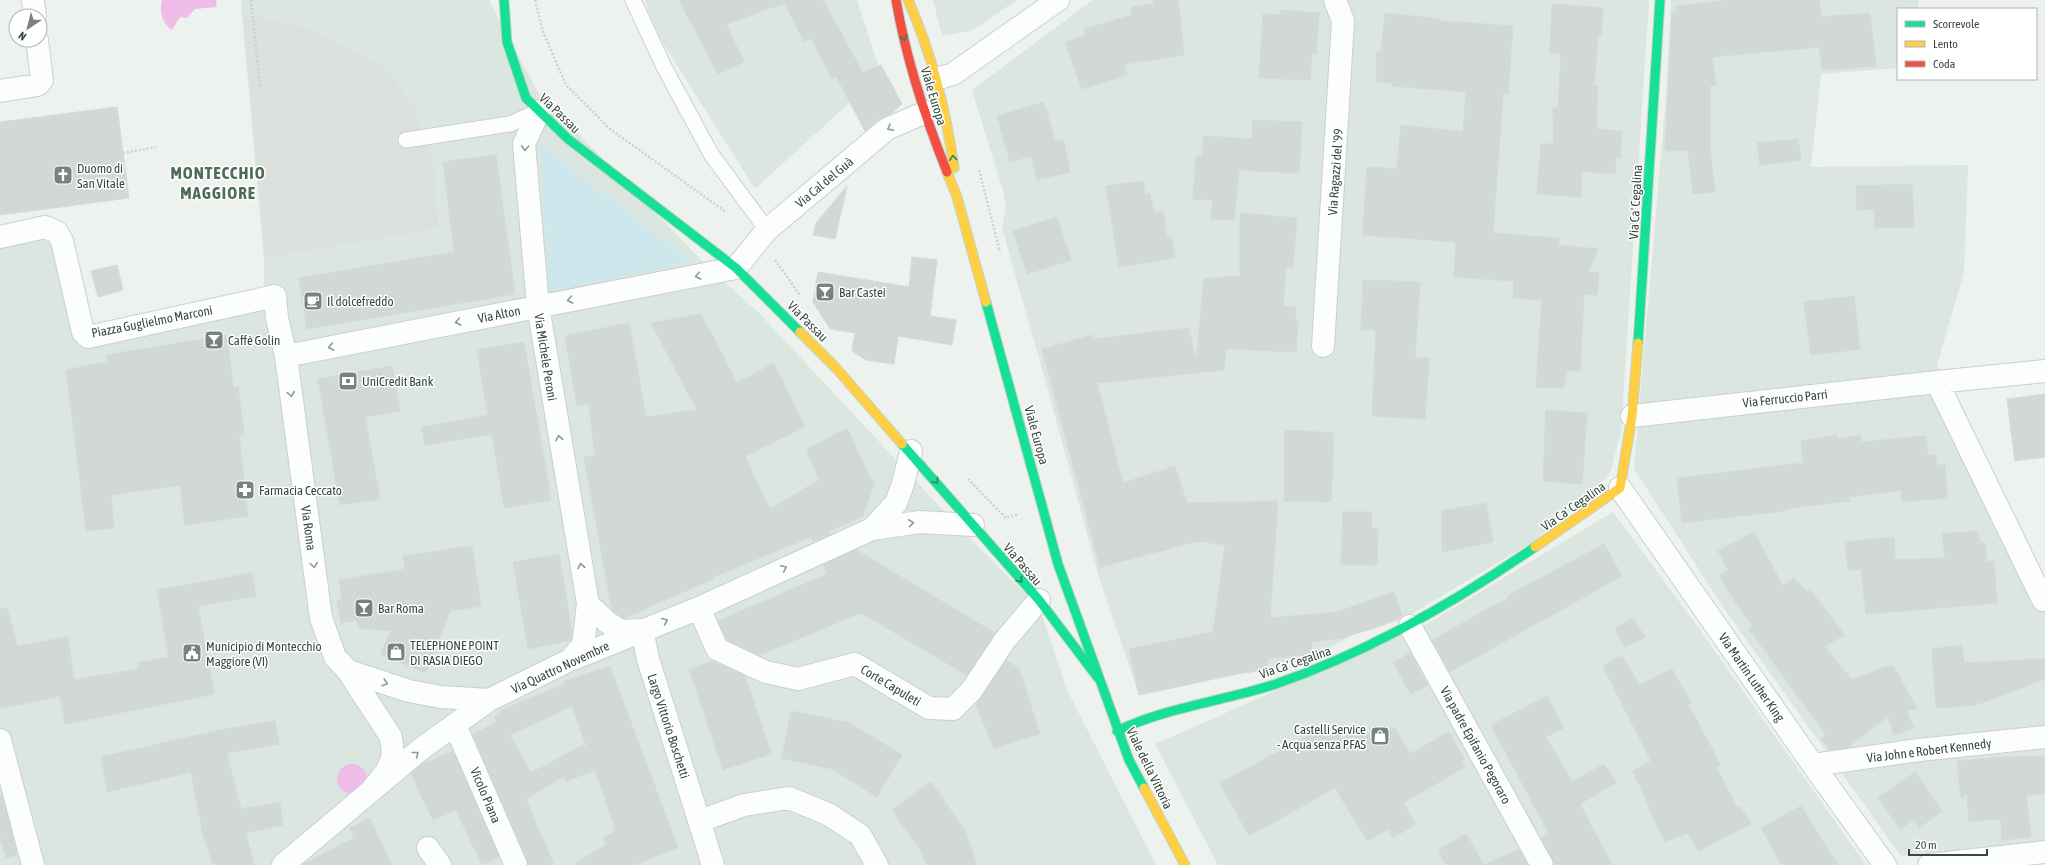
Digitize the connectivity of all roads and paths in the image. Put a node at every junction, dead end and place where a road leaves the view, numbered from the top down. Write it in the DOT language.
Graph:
graph roads {
  1 [pos="251,0"];
  2 [pos="504,0"];
  3 [pos="535,0"];
  4 [pos="633,0"];
  5 [pos="896,0"];
  6 [pos="908,0"];
  7 [pos="1058,0"];
  8 [pos="1335,0"];
  9 [pos="1660,0"];
  10 [pos="38,48"];
  11 [pos="936,79"];
  12 [pos="260,86"];
  13 [pos="0,91"];
  14 [pos="539,112"];
  15 [pos="926,112"];
  16 [pos="406,140"];
  17 [pos="156,147"];
  18 [pos="123,153"];
  19 [pos="957,197"];
  20 [pos="730,215"];
  21 [pos="767,230"];
  22 [pos="0,237"];
  23 [pos="771,254"];
  24 [pos="736,268"];
  25 [pos="801,296"];
  26 [pos="538,306"];
  27 [pos="1323,346"];
  28 [pos="286,356"];
  29 [pos="2045,371"];
  30 [pos="1937,382"];
  31 [pos="1632,416"];
  32 [pos="911,451"];
  33 [pos="964,474"];
  34 [pos="1620,488"];
  35 [pos="1042,506"];
  36 [pos="973,525"];
  37 [pos="872,529"];
  38 [pos="1039,600"];
  39 [pos="2043,600"];
  40 [pos="588,604"];
  41 [pos="699,608"];
  42 [pos="1410,626"];
  43 [pos="642,630"];
  44 [pos="570,660"];
  45 [pos="348,671"];
  46 [pos="1098,678"];
  47 [pos="489,700"];
  48 [pos="456,724"];
  49 [pos="1117,732"];
  50 [pos="2045,737"];
  51 [pos="0,740"];
  52 [pos="1813,766"];
  53 [pos="374,787"];
  54 [pos="700,821"];
  55 [pos="2045,852"];
  56 [pos="33,865"];
  57 [pos="283,865"];
  58 [pos="516,865"];
  59 [pos="713,865"];
  60 [pos="877,865"];
  61 [pos="1185,865"];
  62 [pos="1542,865"];
  63 [pos="1885,865"];
  64 [pos="1929,865"];
  1 -- 12 [label="path"];
  2 -- 14 [label="street, Via Passau"];
  3 -- 20 [label="path"];
  4 -- 21 [label="lane"];
  5 -- 15 [label="street, Viale Europa, one-way"];
  6 -- 11 [label="street, Viale Europa"];
  7 -- 11 [label="street"];
  8 -- 27 [label="street, Via Ragazzi del '99"];
  9 -- 31 [label="street, Via Ca' Cegalina"];
  10 -- 13 [label="street"];
  19 -- 11 [label="street, Viale Europa, one-way"];
  14 -- 16 [label="lane"];
  14 -- 24 [label="street, Via Passau"];
  14 -- 26 [label="street, Via Michele Peroni, one-way"];
  15 -- 19 [label="street, Viale Europa"];
  15 -- 21 [label="street, Via Cal del Guà, one-way"];
  17 -- 18 [label="path"];
  19 -- 35 [label="street, Viale Europa"];
  21 -- 24 [label="street, Via Cal del Guà"];
  22 -- 28 [label="street, Piazza Guglielmo Marconi"];
  23 -- 25 [label="path"];
  24 -- 26 [label="street, Via Alton, one-way"];
  24 -- 32 [label="street, Via Passau"];
  26 -- 28 [label="street, Via Alton, one-way"];
  40 -- 26 [label="street, Via Michele Peroni, one-way"];
  28 -- 45 [label="street, Via Roma, one-way"];
  29 -- 30 [label="street, Via Ferruccio Parri"];
  30 -- 31 [label="street, Via Ferruccio Parri"];
  30 -- 39 [label="street"];
  31 -- 34 [label="street, Via Ca' Cegalina"];
  32 -- 36 [label="street, Via Passau, one-way"];
  32 -- 37 [label="street, Via Quattro Novembre"];
  33 -- 35 [label="path"];
  34 -- 42 [label="street, Via Ca' Cegalina"];
  34 -- 52 [label="street, Via Martin Luther King"];
  35 -- 46 [label="street, Viale Europa"];
  37 -- 36 [label="street, Via Quattro Novembre, one-way"];
  36 -- 38 [label="street, Via Passau, one-way"];
  41 -- 37 [label="street, Via Quattro Novembre, one-way"];
  38 -- 41 [label="street, Corte Capuleti"];
  38 -- 46 [label="street, Via Passau"];
  40 -- 43 [label="street"];
  40 -- 44 [label="street, Via Michele Peroni"];
  43 -- 41 [label="street, Via Quattro Novembre, one-way"];
  42 -- 49 [label="street, Via Ca' Cegalina"];
  42 -- 62 [label="street, Via padre Epifanio Pegoraro"];
  43 -- 44 [label="street, Via Quattro Novembre"];
  43 -- 54 [label="street, Largo Vittorio Boschetti"];
  44 -- 47 [label="street, Via Quattro Novembre"];
  45 -- 47 [label="street, one-way"];
  45 -- 53 [label="street, Via Roma"];
  46 -- 49 [label="street, Viale della Vittoria"];
  47 -- 48 [label="street, Via Quattro Novembre"];
  53 -- 48 [label="street, Via Quattro Novembre, one-way"];
  48 -- 58 [label="street, Vicolo Piana"];
  49 -- 61 [label="street, Viale della Vittoria"];
  50 -- 52 [label="street, Via John e Robert Kennedy"];
  51 -- 56 [label="street"];
  52 -- 63 [label="street, Via Martin Luther King"];
  53 -- 57 [label="street, Via Quattro Novembre"];
  54 -- 59 [label="street, Largo Vittorio Boschetti"];
  54 -- 60 [label="street"];
  55 -- 64 [label="street"];
}
